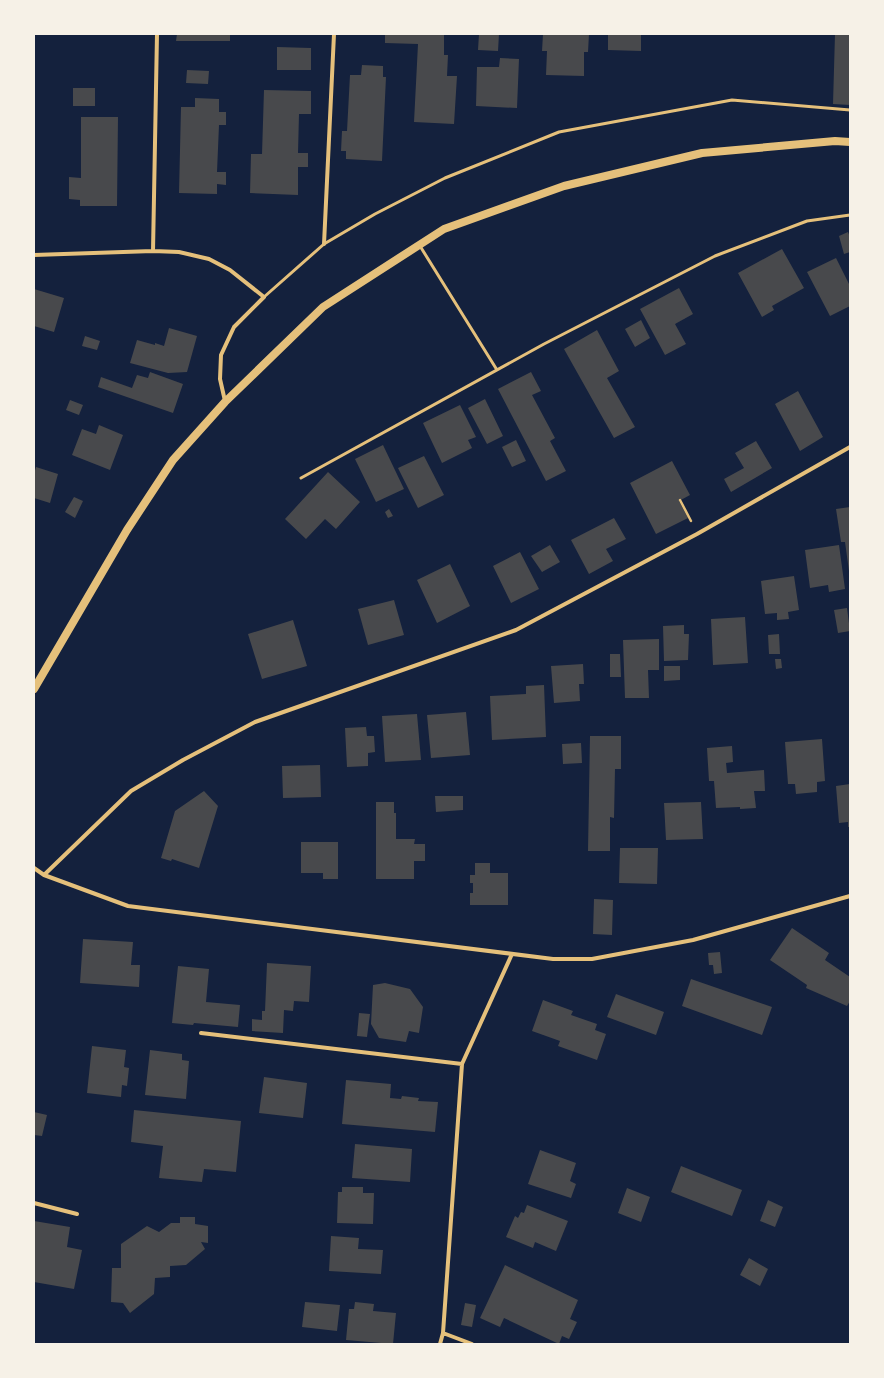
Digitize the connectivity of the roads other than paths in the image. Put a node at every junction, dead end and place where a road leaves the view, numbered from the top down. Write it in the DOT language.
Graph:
graph roads {
  1 [pos="157,34"];
  2 [pos="334,34"];
  3 [pos="850,110"];
  4 [pos="850,142"];
  5 [pos="850,215"];
  6 [pos="324,244"];
  7 [pos="418,244"];
  8 [pos="153,251"];
  9 [pos="34,255"];
  10 [pos="264,296"];
  11 [pos="497,370"];
  12 [pos="225,402"];
  13 [pos="850,447"];
  14 [pos="301,478"];
  15 [pos="34,689"];
  16 [pos="34,868"];
  17 [pos="44,875"];
  18 [pos="850,896"];
  19 [pos="512,954"];
  20 [pos="201,1033"];
  21 [pos="462,1064"];
  22 [pos="34,1202"];
  23 [pos="77,1214"];
  24 [pos="442,1333"];
  25 [pos="440,1344"];
  26 [pos="472,1344"];
  1 -- 8 [label="street"];
  2 -- 6 [label="street"];
  3 -- 6 [label="lane"];
  4 -- 7 [label="main road"];
  5 -- 11 [label="lane"];
  6 -- 10 [label="lane"];
  7 -- 11 [label="lane"];
  7 -- 12 [label="main road"];
  8 -- 9 [label="street"];
  8 -- 10 [label="street"];
  10 -- 12 [label="street"];
  11 -- 14 [label="lane"];
  12 -- 15 [label="main road"];
  13 -- 17 [label="street"];
  16 -- 17 [label="street"];
  17 -- 19 [label="street"];
  18 -- 19 [label="street"];
  19 -- 21 [label="street"];
  20 -- 21 [label="street"];
  21 -- 24 [label="street"];
  22 -- 23 [label="street"];
  24 -- 25 [label="street"];
  24 -- 26 [label="street"];
}
